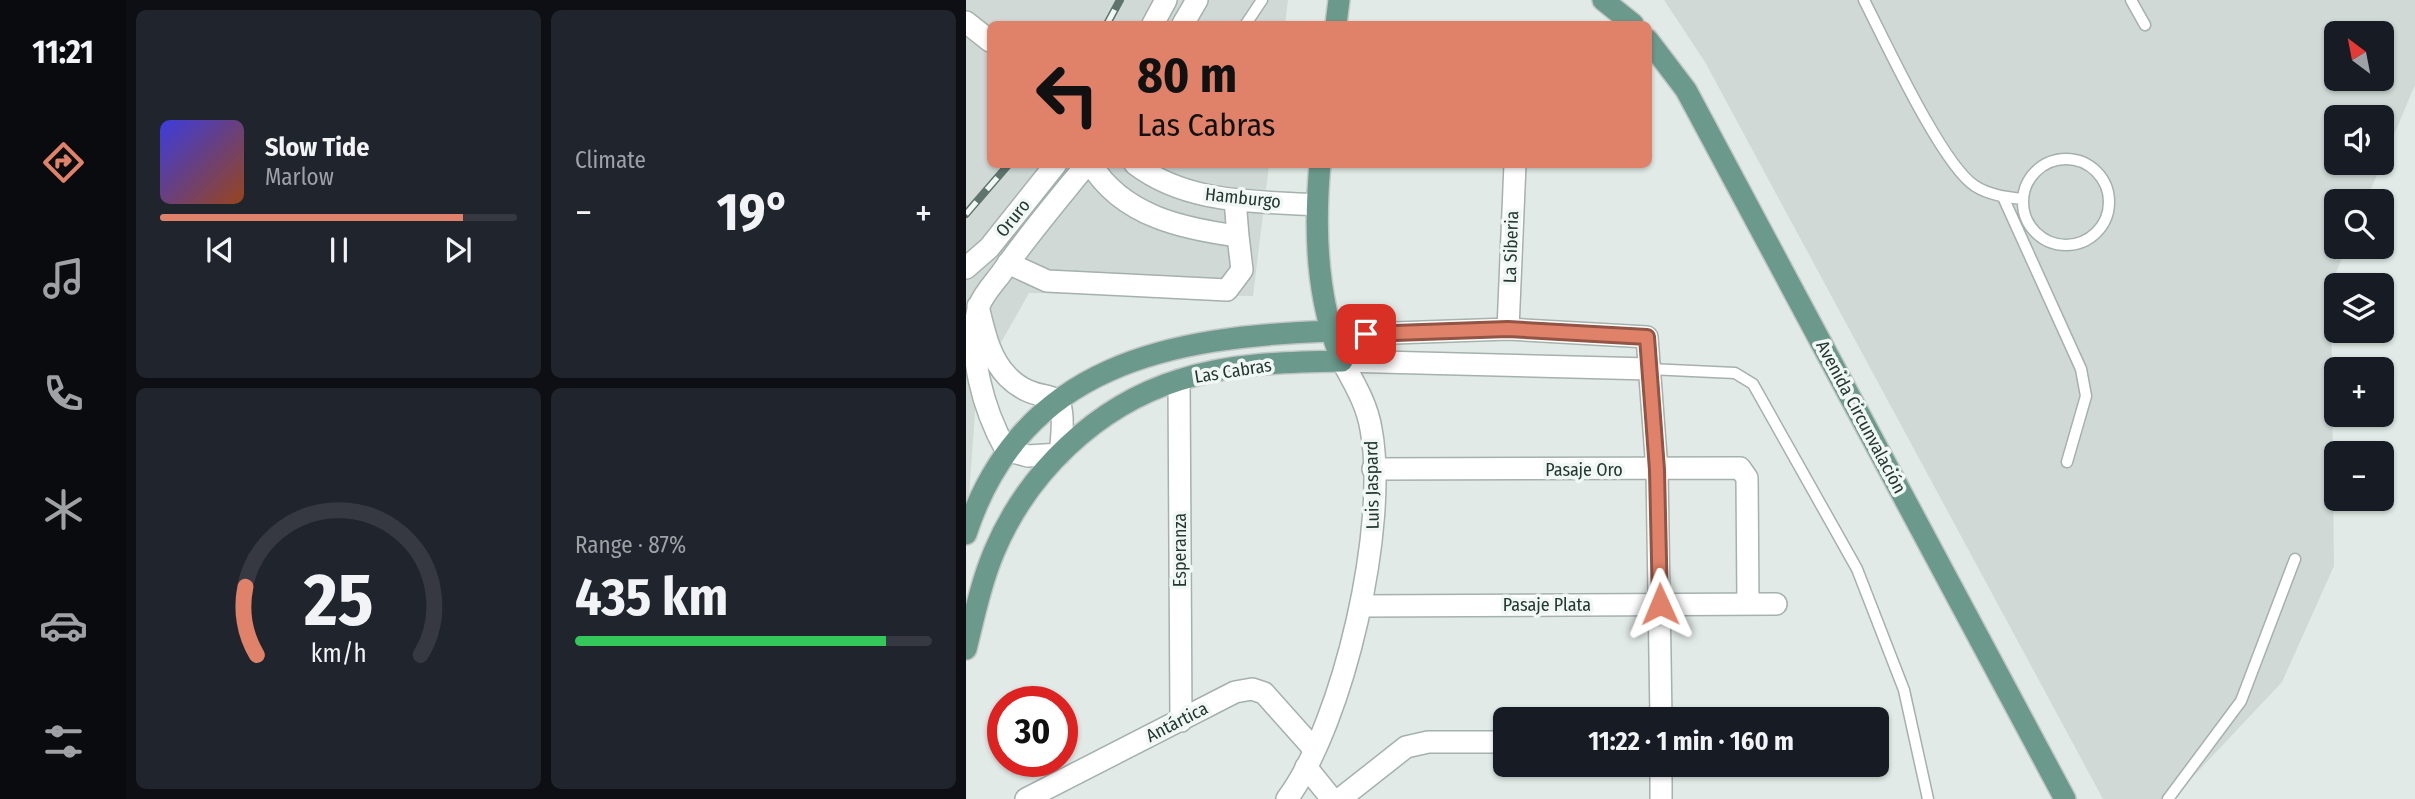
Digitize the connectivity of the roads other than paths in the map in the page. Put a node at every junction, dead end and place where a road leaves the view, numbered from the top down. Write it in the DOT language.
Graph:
graph roads {
  1 [pos="1166,0"];
  2 [pos="1197,0"];
  3 [pos="1262,0"];
  4 [pos="1339,0"];
  5 [pos="1603,0"];
  6 [pos="1864,0"];
  7 [pos="2131,0"];
  8 [pos="1155,21"];
  9 [pos="1185,21"];
  10 [pos="1248,21"];
  11 [pos="1336,21"];
  12 [pos="1629,21"];
  13 [pos="2146,25"];
  14 [pos="967,27"];
  15 [pos="987,39"];
  16 [pos="1652,45"];
  17 [pos="1053,168"];
  18 [pos="1086,168"];
  19 [pos="1092,168"];
  20 [pos="1148,168"];
  21 [pos="1320,168"];
  22 [pos="1515,168"];
  23 [pos="2003,197"];
  24 [pos="2022,199"];
  25 [pos="1235,200"];
  26 [pos="1316,205"];
  27 [pos="1238,236"];
  28 [pos="1008,263"];
  29 [pos="966,268"];
  30 [pos="978,306"];
  31 [pos="1508,329"];
  32 [pos="1330,331"];
  33 [pos="1342,361"];
  34 [pos="1649,369"];
  35 [pos="1179,380"];
  36 [pos="1057,399"];
  37 [pos="1006,450"];
  38 [pos="1059,454"];
  39 [pos="2067,462"];
  40 [pos="1373,469"];
  41 [pos="1657,470"];
  42 [pos="966,534"];
  43 [pos="2295,559"];
  44 [pos="1660,604"];
  45 [pos="1748,604"];
  46 [pos="1776,604"];
  47 [pos="1360,606"];
  48 [pos="966,649"];
  49 [pos="1661,707"];
  50 [pos="1181,720"];
  51 [pos="1493,742"];
  52 [pos="1310,758"];
  53 [pos="1661,777"];
  54 [pos="1026,799"];
  55 [pos="1287,799"];
  56 [pos="1332,799"];
  57 [pos="1340,799"];
  58 [pos="1661,799"];
  59 [pos="1928,799"];
  60 [pos="2065,799"];
  61 [pos="2168,799"];
  1 -- 8 [label="street"];
  2 -- 9 [label="street"];
  3 -- 10 [label="lane"];
  4 -- 11 [label="main road"];
  5 -- 12 [label="main road"];
  6 -- 23 [label="lane"];
  7 -- 13 [label="lane"];
  14 -- 15 [label="street"];
  16 -- 60 [label="main road, Avenida Circunvalación"];
  17 -- 29 [label="street, Oruro"];
  18 -- 28 [label="street"];
  19 -- 27 [label="street"];
  20 -- 25 [label="street, Hamburgo"];
  21 -- 26 [label="main road, Luis Jaspard"];
  22 -- 31 [label="street, La Siberia"];
  23 -- 24 [label="lane"];
  23 -- 39 [label="lane"];
  24 -- 24 [label="lane"];
  25 -- 26 [label="street, Hamburgo"];
  25 -- 27 [label="street"];
  26 -- 32 [label="main road, Luis Jaspard"];
  27 -- 28 [label="street"];
  28 -- 30 [label="street"];
  30 -- 36 [label="street"];
  30 -- 37 [label="street"];
  31 -- 32 [label="street, Las Cabras"];
  31 -- 34 [label="street, Las Cabras"];
  32 -- 33 [label="main road, Luis Jaspard"];
  32 -- 36 [label="main road, Las Cabras"];
  33 -- 34 [label="street, Las Cabras"];
  33 -- 35 [label="main road, Las Cabras"];
  33 -- 40 [label="street, Luis Jaspard"];
  34 -- 41 [label="street"];
  34 -- 59 [label="lane"];
  35 -- 38 [label="main road, Las Cabras"];
  35 -- 50 [label="street, Esperanza"];
  36 -- 37 [label="main road, Las Cabras"];
  36 -- 38 [label="street"];
  37 -- 38 [label="street"];
  37 -- 42 [label="main road, Las Cabras"];
  38 -- 48 [label="main road, Las Cabras"];
  40 -- 41 [label="street, Pasaje Oro"];
  40 -- 47 [label="street, Luis Jaspard"];
  41 -- 44 [label="street"];
  41 -- 45 [label="street, Pasaje Oro"];
  43 -- 61 [label="lane"];
  44 -- 45 [label="street, Pasaje Plata"];
  44 -- 47 [label="street, Pasaje Plata"];
  44 -- 49 [label="street"];
  45 -- 46 [label="street, Pasaje Plata"];
  47 -- 52 [label="street, Luis Jaspard"];
  50 -- 52 [label="street, Antártica"];
  50 -- 54 [label="street, Antártica"];
  51 -- 57 [label="street"];
  52 -- 55 [label="street, Luis Jaspard"];
  52 -- 56 [label="street, Antártica"];
  53 -- 58 [label="street"];
}
